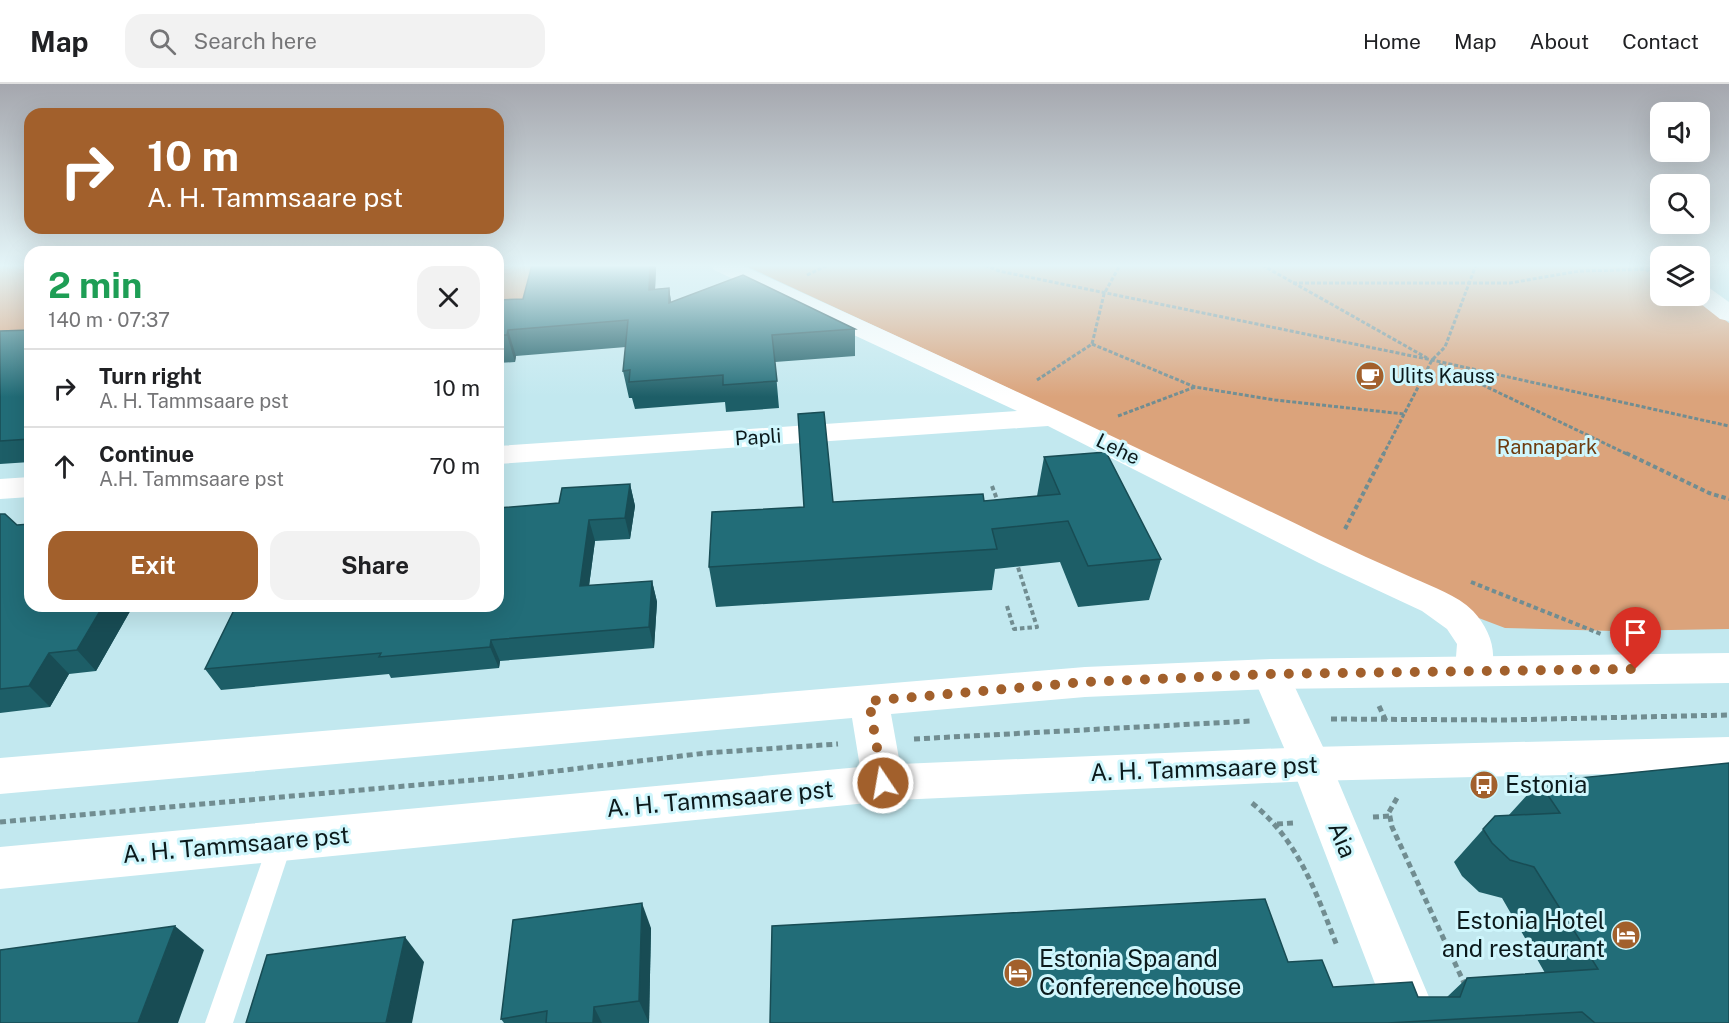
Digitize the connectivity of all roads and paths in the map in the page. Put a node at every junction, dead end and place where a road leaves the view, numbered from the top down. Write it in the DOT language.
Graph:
graph roads {
  1 [pos="818,309"];
  2 [pos="1100,309"];
  3 [pos="1178,309"];
  4 [pos="1340,309"];
  5 [pos="1460,309"];
  6 [pos="1092,344"];
  7 [pos="1432,360"];
  8 [pos="1196,387"];
  9 [pos="1011,397"];
  10 [pos="1404,414"];
  11 [pos="1067,424"];
  12 [pos="1729,426"];
  13 [pos="504,455"];
  14 [pos="992,486"];
  15 [pos="24,487"];
  16 [pos="0,489"];
  17 [pos="1729,499"];
  18 [pos="999,508"];
  19 [pos="1331,555"];
  20 [pos="1017,562"];
  21 [pos="1007,606"];
  22 [pos="1729,668"];
  23 [pos="1474,670"];
  24 [pos="1364,672"];
  25 [pos="1271,674"];
  26 [pos="869,701"];
  27 [pos="1729,754"];
  28 [pos="1405,761"];
  29 [pos="1311,764"];
  30 [pos="0,776"];
  31 [pos="353,781"];
  32 [pos="883,783"];
  33 [pos="344,798"];
  34 [pos="1248,800"];
  35 [pos="281,841"];
  36 [pos="0,868"];
  37 [pos="1338,949"];
  38 [pos="1469,994"];
  39 [pos="1409,1009"];
  40 [pos="219,1023"];
  1 -- 9 [label="street, Lehe"];
  2 -- 6 [label="path"];
  3 -- 7 [label="path"];
  4 -- 7 [label="path"];
  5 -- 7 [label="path"];
  6 -- 8 [label="path"];
  6 -- 9 [label="path"];
  7 -- 10 [label="path"];
  7 -- 12 [label="path"];
  7 -- 17 [label="path"];
  8 -- 10 [label="path"];
  8 -- 11 [label="path"];
  9 -- 11 [label="street, Lehe"];
  10 -- 19 [label="path"];
  11 -- 13 [label="street, Papli"];
  11 -- 19 [label="street, Lehe"];
  14 -- 18 [label="path"];
  15 -- 16 [label="street"];
  19 -- 23 [label="street, Lehe"];
  20 -- 21 [label="path"];
  22 -- 23 [label="street"];
  23 -- 24 [label="street"];
  24 -- 25 [label="street"];
  24 -- 28 [label="path"];
  25 -- 26 [label="street"];
  25 -- 29 [label="street, Aia"];
  26 -- 30 [label="street"];
  26 -- 32 [label="street"];
  27 -- 28 [label="street, A. H. Tammsaare pst"];
  28 -- 29 [label="street, A. H. Tammsaare pst"];
  28 -- 38 [label="path"];
  29 -- 32 [label="street, A. H. Tammsaare pst"];
  29 -- 39 [label="street, Aia"];
  31 -- 33 [label="path"];
  32 -- 35 [label="street, A. H. Tammsaare pst"];
  34 -- 37 [label="path"];
  35 -- 36 [label="street, A. H. Tammsaare pst"];
  35 -- 40 [label="lane"];
}
